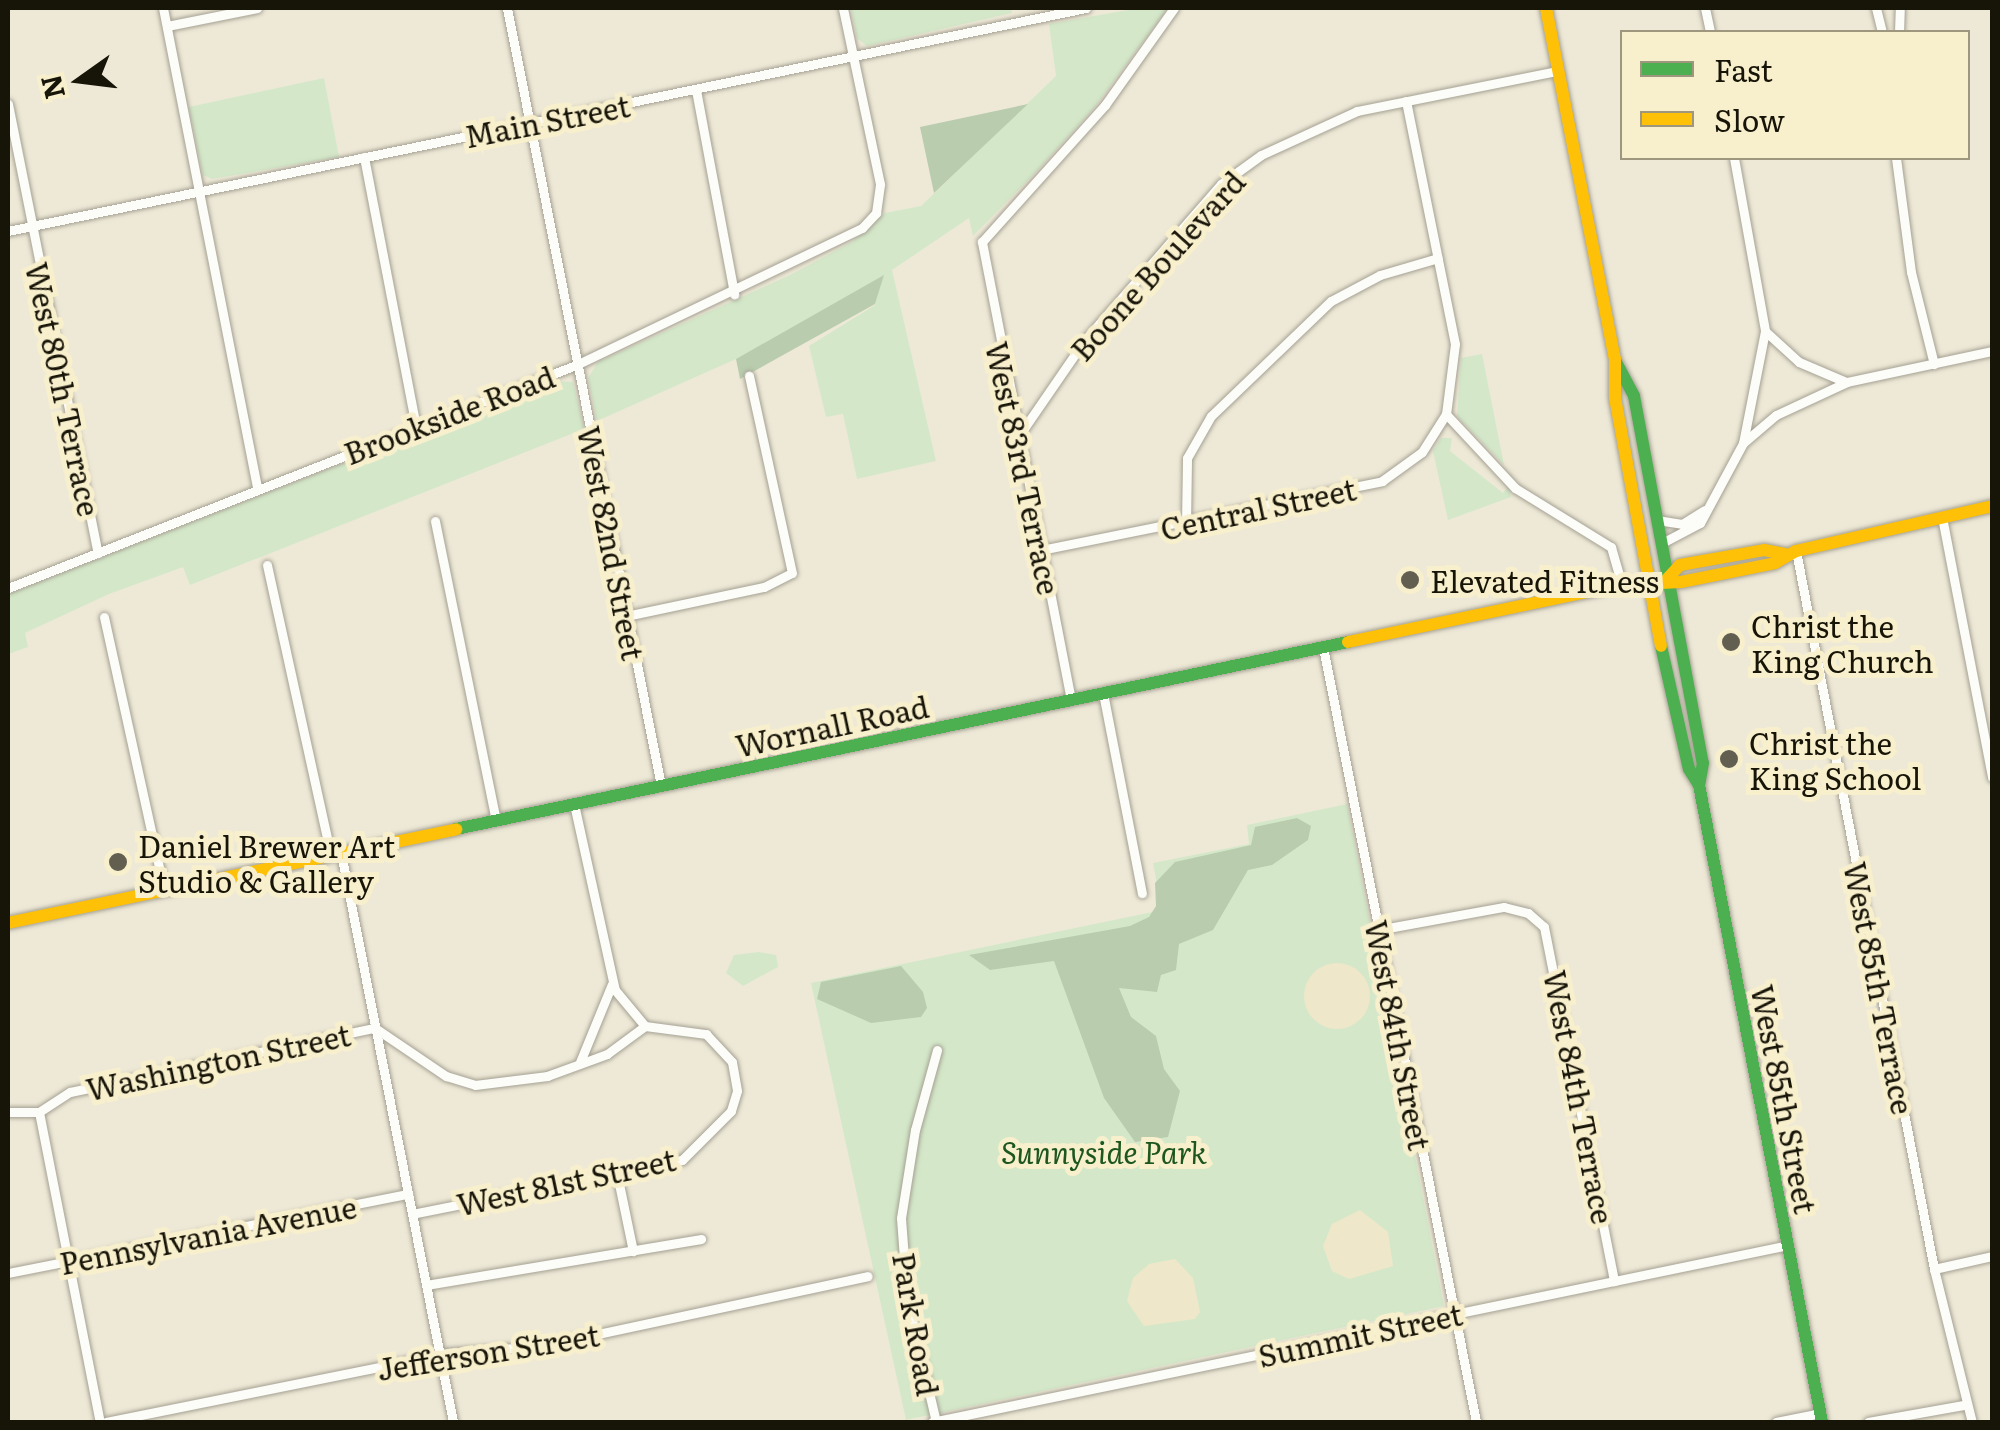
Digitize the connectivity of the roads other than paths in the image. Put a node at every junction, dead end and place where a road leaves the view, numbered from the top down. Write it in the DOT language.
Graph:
graph roads {
  1 [pos="163,8"];
  2 [pos="257,8"];
  3 [pos="507,8"];
  4 [pos="842,8"];
  5 [pos="1086,8"];
  6 [pos="1174,8"];
  7 [pos="1546,8"];
  8 [pos="166,26"];
  9 [pos="853,56"];
  10 [pos="1558,70"];
  11 [pos="696,90"];
  12 [pos="1406,101"];
  13 [pos="8,104"];
  14 [pos="530,124"];
  15 [pos="364,157"];
  16 [pos="1734,160"];
  17 [pos="1896,160"];
  18 [pos="199,190"];
  19 [pos="30,226"];
  20 [pos="8,231"];
  21 [pos="1438,258"];
  22 [pos="734,294"];
  23 [pos="1765,331"];
  24 [pos="1992,351"];
  25 [pos="1615,360"];
  26 [pos="1934,364"];
  27 [pos="576,365"];
  28 [pos="749,376"];
  29 [pos="1847,382"];
  30 [pos="1446,414"];
  31 [pos="416,426"];
  32 [pos="1018,437"];
  33 [pos="1744,442"];
  34 [pos="257,488"];
  35 [pos="1992,506"];
  36 [pos="1704,510"];
  37 [pos="1942,516"];
  38 [pos="1656,519"];
  39 [pos="435,521"];
  40 [pos="1186,524"];
  41 [pos="1660,544"];
  42 [pos="1041,550"];
  43 [pos="1790,552"];
  44 [pos="98,553"];
  45 [pos="267,565"];
  46 [pos="1667,579"];
  47 [pos="1648,581"];
  48 [pos="1622,584"];
  49 [pos="8,588"];
  50 [pos="626,616"];
  51 [pos="104,617"];
  52 [pos="1323,646"];
  53 [pos="1103,693"];
  54 [pos="1071,700"];
  55 [pos="1992,777"];
  56 [pos="1699,785"];
  57 [pos="661,786"];
  58 [pos="574,804"];
  59 [pos="496,820"];
  60 [pos="336,854"];
  61 [pos="164,889"];
  62 [pos="1142,893"];
  63 [pos="8,923"];
  64 [pos="1378,930"];
  65 [pos="613,981"];
  66 [pos="645,1026"];
  67 [pos="376,1028"];
  68 [pos="937,1050"];
  69 [pos="580,1062"];
  70 [pos="8,1112"];
  71 [pos="38,1112"];
  72 [pos="617,1174"];
  73 [pos="408,1194"];
  74 [pos="412,1214"];
  75 [pos="700,1239"];
  76 [pos="1788,1245"];
  77 [pos="633,1251"];
  78 [pos="1992,1256"];
  79 [pos="68,1263"];
  80 [pos="1934,1269"];
  81 [pos="8,1273"];
  82 [pos="868,1276"];
  83 [pos="1614,1281"];
  84 [pos="426,1286"];
  85 [pos="1456,1314"];
  86 [pos="440,1356"];
  87 [pos="1964,1405"];
  88 [pos="1822,1418"];
  89 [pos="103,1422"];
  90 [pos="453,1422"];
  91 [pos="934,1422"];
  92 [pos="1476,1422"];
  93 [pos="1776,1422"];
  94 [pos="1868,1422"];
  95 [pos="1972,1422"];
  1 -- 8 [label="street"];
  2 -- 8 [label="street"];
  3 -- 14 [label="street, West 82nd Street"];
  4 -- 9 [label="street"];
  5 -- 9 [label="street, Main Street"];
  6 -- 32 [label="street, West 83rd Terrace"];
  7 -- 10 [label="main road, West 85th Street"];
  8 -- 18 [label="street"];
  9 -- 11 [label="street, Main Street"];
  9 -- 22 [label="street, Brookside Road"];
  10 -- 12 [label="street, Boone Boulevard"];
  10 -- 25 [label="main road, West 85th Street"];
  11 -- 14 [label="street, Main Street"];
  11 -- 22 [label="street"];
  12 -- 21 [label="street"];
  12 -- 32 [label="street, Boone Boulevard"];
  13 -- 19 [label="street, West 80th Terrace"];
  14 -- 15 [label="street, Main Street"];
  14 -- 27 [label="street, West 82nd Street"];
  15 -- 18 [label="street, Main Street"];
  15 -- 31 [label="street"];
  16 -- 23 [label="street"];
  17 -- 26 [label="street"];
  18 -- 19 [label="street, Main Street"];
  18 -- 34 [label="street"];
  19 -- 20 [label="street, Main Street"];
  19 -- 44 [label="street, West 80th Terrace"];
  21 -- 30 [label="street"];
  21 -- 40 [label="street"];
  22 -- 27 [label="street, Brookside Road"];
  23 -- 29 [label="street"];
  23 -- 33 [label="street"];
  24 -- 26 [label="street"];
  25 -- 38 [label="main road, West 85th Street"];
  25 -- 47 [label="main road, West 85th Street"];
  26 -- 29 [label="street"];
  27 -- 31 [label="street, Brookside Road"];
  27 -- 50 [label="street, West 82nd Street"];
  28 -- 50 [label="street"];
  29 -- 33 [label="street"];
  30 -- 40 [label="street, Central Street"];
  30 -- 48 [label="street"];
  31 -- 34 [label="street, Brookside Road"];
  32 -- 42 [label="street, West 83rd Terrace"];
  33 -- 36 [label="street"];
  34 -- 44 [label="street, Brookside Road"];
  35 -- 37 [label="main road, Wornall Road"];
  36 -- 38 [label="street"];
  36 -- 41 [label="street"];
  37 -- 43 [label="main road, Wornall Road"];
  37 -- 55 [label="street"];
  38 -- 41 [label="main road, West 85th Street"];
  39 -- 59 [label="street"];
  40 -- 42 [label="street, Central Street"];
  41 -- 46 [label="main road, West 85th Street"];
  42 -- 54 [label="street, West 83rd Terrace"];
  43 -- 46 [label="main road, Wornall Road"];
  43 -- 80 [label="street, West 85th Terrace"];
  44 -- 49 [label="street, Brookside Road"];
  45 -- 60 [label="street"];
  46 -- 47 [label="main road, Wornall Road"];
  46 -- 56 [label="main road, West 85th Street"];
  47 -- 48 [label="main road, Wornall Road"];
  47 -- 56 [label="main road, West 85th Street"];
  48 -- 52 [label="main road, Wornall Road"];
  50 -- 57 [label="street, West 82nd Street"];
  51 -- 61 [label="street"];
  52 -- 53 [label="main road, Wornall Road"];
  52 -- 64 [label="street, West 84th Street"];
  53 -- 54 [label="main road, Wornall Road"];
  53 -- 62 [label="street"];
  54 -- 57 [label="main road, Wornall Road"];
  56 -- 76 [label="main road, West 85th Street"];
  57 -- 58 [label="main road, Wornall Road"];
  58 -- 59 [label="main road, Wornall Road"];
  58 -- 65 [label="street"];
  59 -- 60 [label="main road, Wornall Road"];
  60 -- 61 [label="main road, Wornall Road"];
  60 -- 67 [label="street"];
  61 -- 63 [label="main road, Wornall Road"];
  64 -- 83 [label="street, West 84th Terrace"];
  64 -- 85 [label="street, West 84th Street"];
  65 -- 66 [label="street"];
  65 -- 69 [label="street"];
  66 -- 69 [label="street"];
  66 -- 72 [label="street, West 81st Street"];
  67 -- 69 [label="street"];
  67 -- 71 [label="street, Washington Street"];
  67 -- 73 [label="street"];
  68 -- 91 [label="street, Park Road"];
  70 -- 71 [label="street, Washington Street"];
  71 -- 79 [label="street"];
  72 -- 74 [label="street, West 81st Street"];
  72 -- 77 [label="street"];
  73 -- 74 [label="street"];
  73 -- 79 [label="street, Pennsylvania Avenue"];
  74 -- 84 [label="street"];
  75 -- 77 [label="street"];
  76 -- 83 [label="street, Summit Street"];
  76 -- 88 [label="main road, West 85th Street"];
  77 -- 84 [label="street"];
  78 -- 80 [label="street"];
  79 -- 81 [label="street, Pennsylvania Avenue"];
  79 -- 89 [label="street"];
  80 -- 87 [label="street, West 85th Terrace"];
  82 -- 86 [label="street, Jefferson Street"];
  83 -- 85 [label="street, Summit Street"];
  84 -- 86 [label="street"];
  85 -- 91 [label="street, Summit Street"];
  85 -- 92 [label="street, West 84th Street"];
  86 -- 89 [label="street, Jefferson Street"];
  86 -- 90 [label="street"];
  87 -- 94 [label="street"];
  87 -- 95 [label="street, West 85th Terrace"];
  88 -- 93 [label="street"];
}
